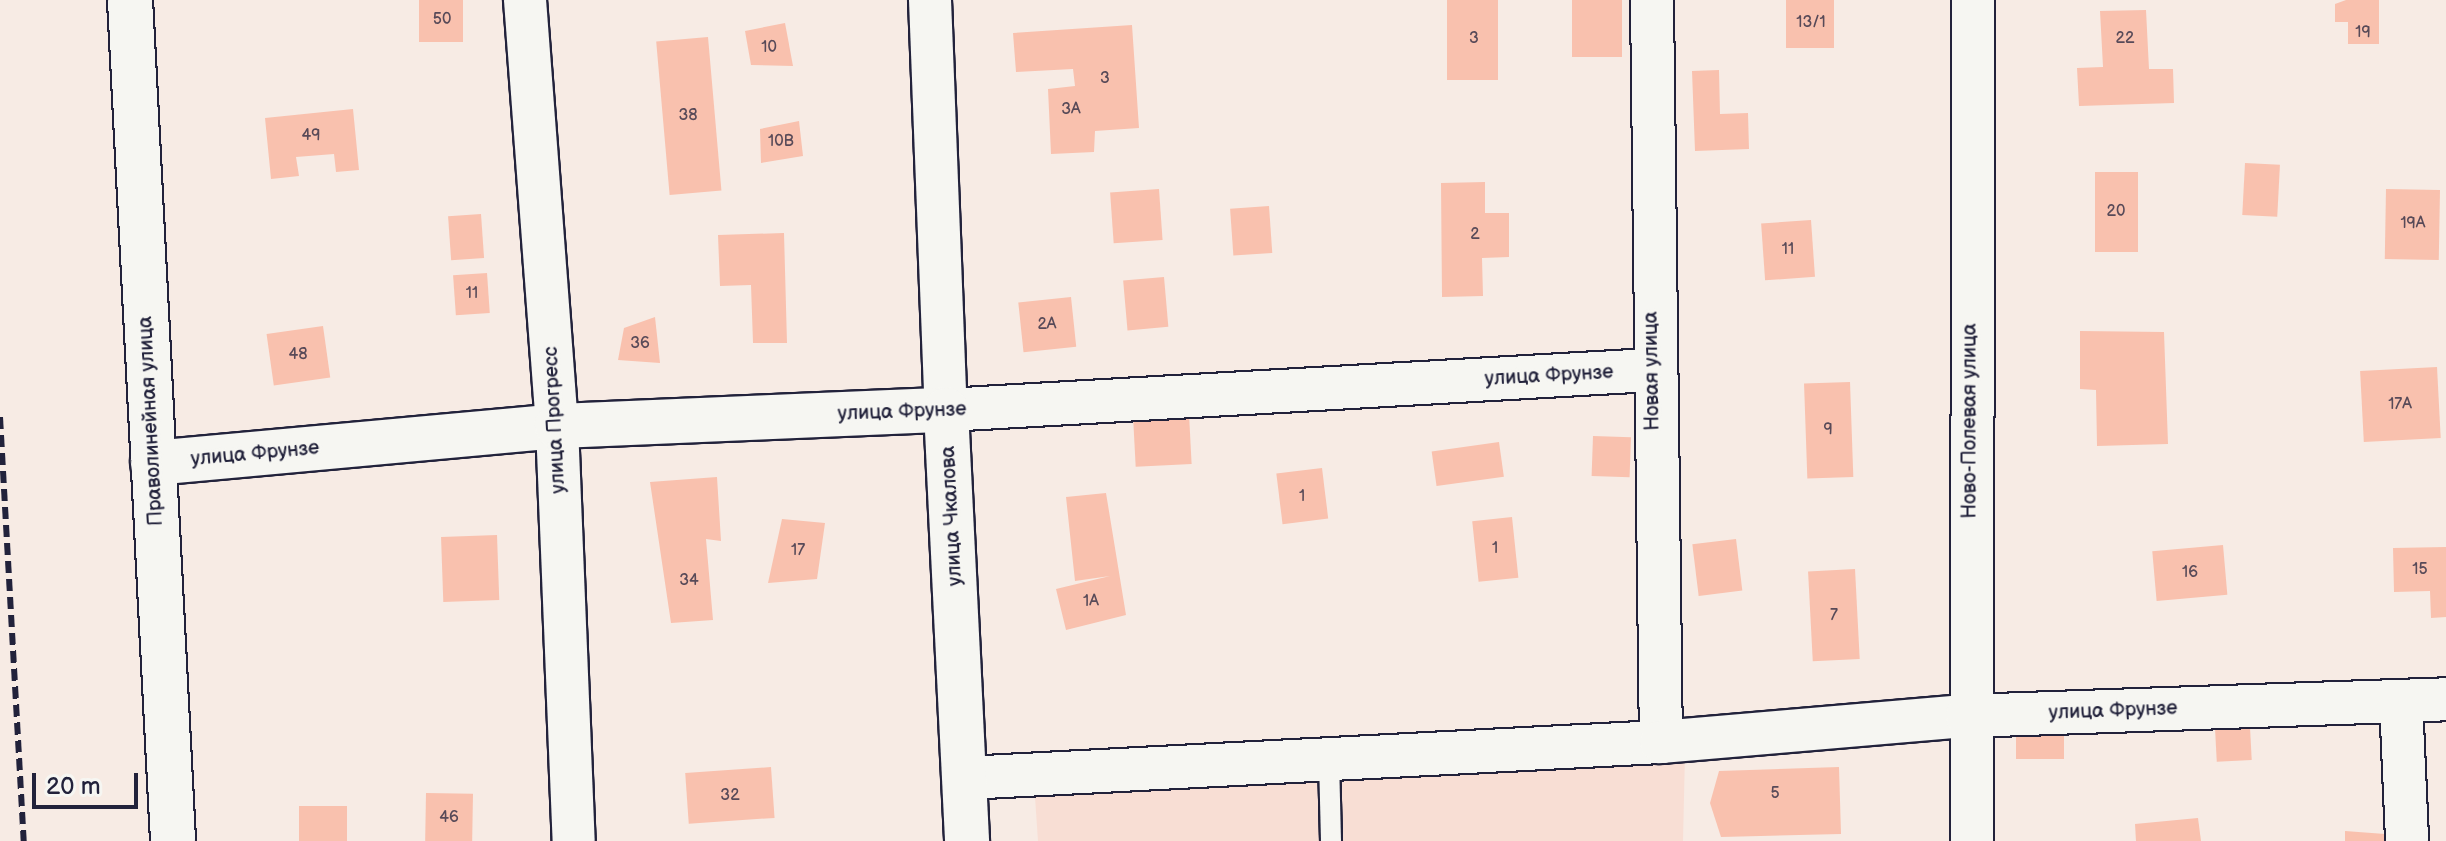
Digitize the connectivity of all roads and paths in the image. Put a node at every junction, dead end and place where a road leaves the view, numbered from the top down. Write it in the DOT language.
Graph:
graph roads {
  1 [pos="130,0"];
  2 [pos="525,0"];
  3 [pos="930,0"];
  4 [pos="1652,0"];
  5 [pos="1973,0"];
  6 [pos="1651,370"];
  7 [pos="946,410"];
  8 [pos="557,426"];
  9 [pos="153,463"];
  10 [pos="2446,699"];
  11 [pos="2401,701"];
  12 [pos="1967,716"];
  13 [pos="1661,742"];
  14 [pos="1329,759"];
  15 [pos="966,778"];
  16 [pos="173,841"];
  17 [pos="574,841"];
  18 [pos="967,841"];
  19 [pos="1331,841"];
  20 [pos="1972,841"];
  21 [pos="2407,841"];
  1 -- 9 [label="street, Праволинейная улица"];
  2 -- 8 [label="street, улица Прогресс"];
  3 -- 7 [label="street, улица Чкалова"];
  4 -- 6 [label="street, Новая улица"];
  5 -- 12 [label="street, Ново-Полевая улица"];
  6 -- 7 [label="street, улица Фрунзе"];
  6 -- 13 [label="street, Новая улица"];
  7 -- 8 [label="street, улица Фрунзе"];
  7 -- 15 [label="street, улица Чкалова"];
  8 -- 9 [label="street, улица Фрунзе"];
  8 -- 17 [label="street, улица Прогресс"];
  9 -- 16 [label="street, Праволинейная улица"];
  10 -- 11 [label="street, улица Фрунзе"];
  11 -- 12 [label="street, улица Фрунзе"];
  11 -- 21 [label="street"];
  12 -- 13 [label="street, улица Фрунзе"];
  12 -- 20 [label="street, Ново-Полевая улица"];
  13 -- 14 [label="street, улица Фрунзе"];
  14 -- 15 [label="street, улица Фрунзе"];
  14 -- 19 [label="lane"];
  15 -- 18 [label="street, улица Чкалова"];
}
